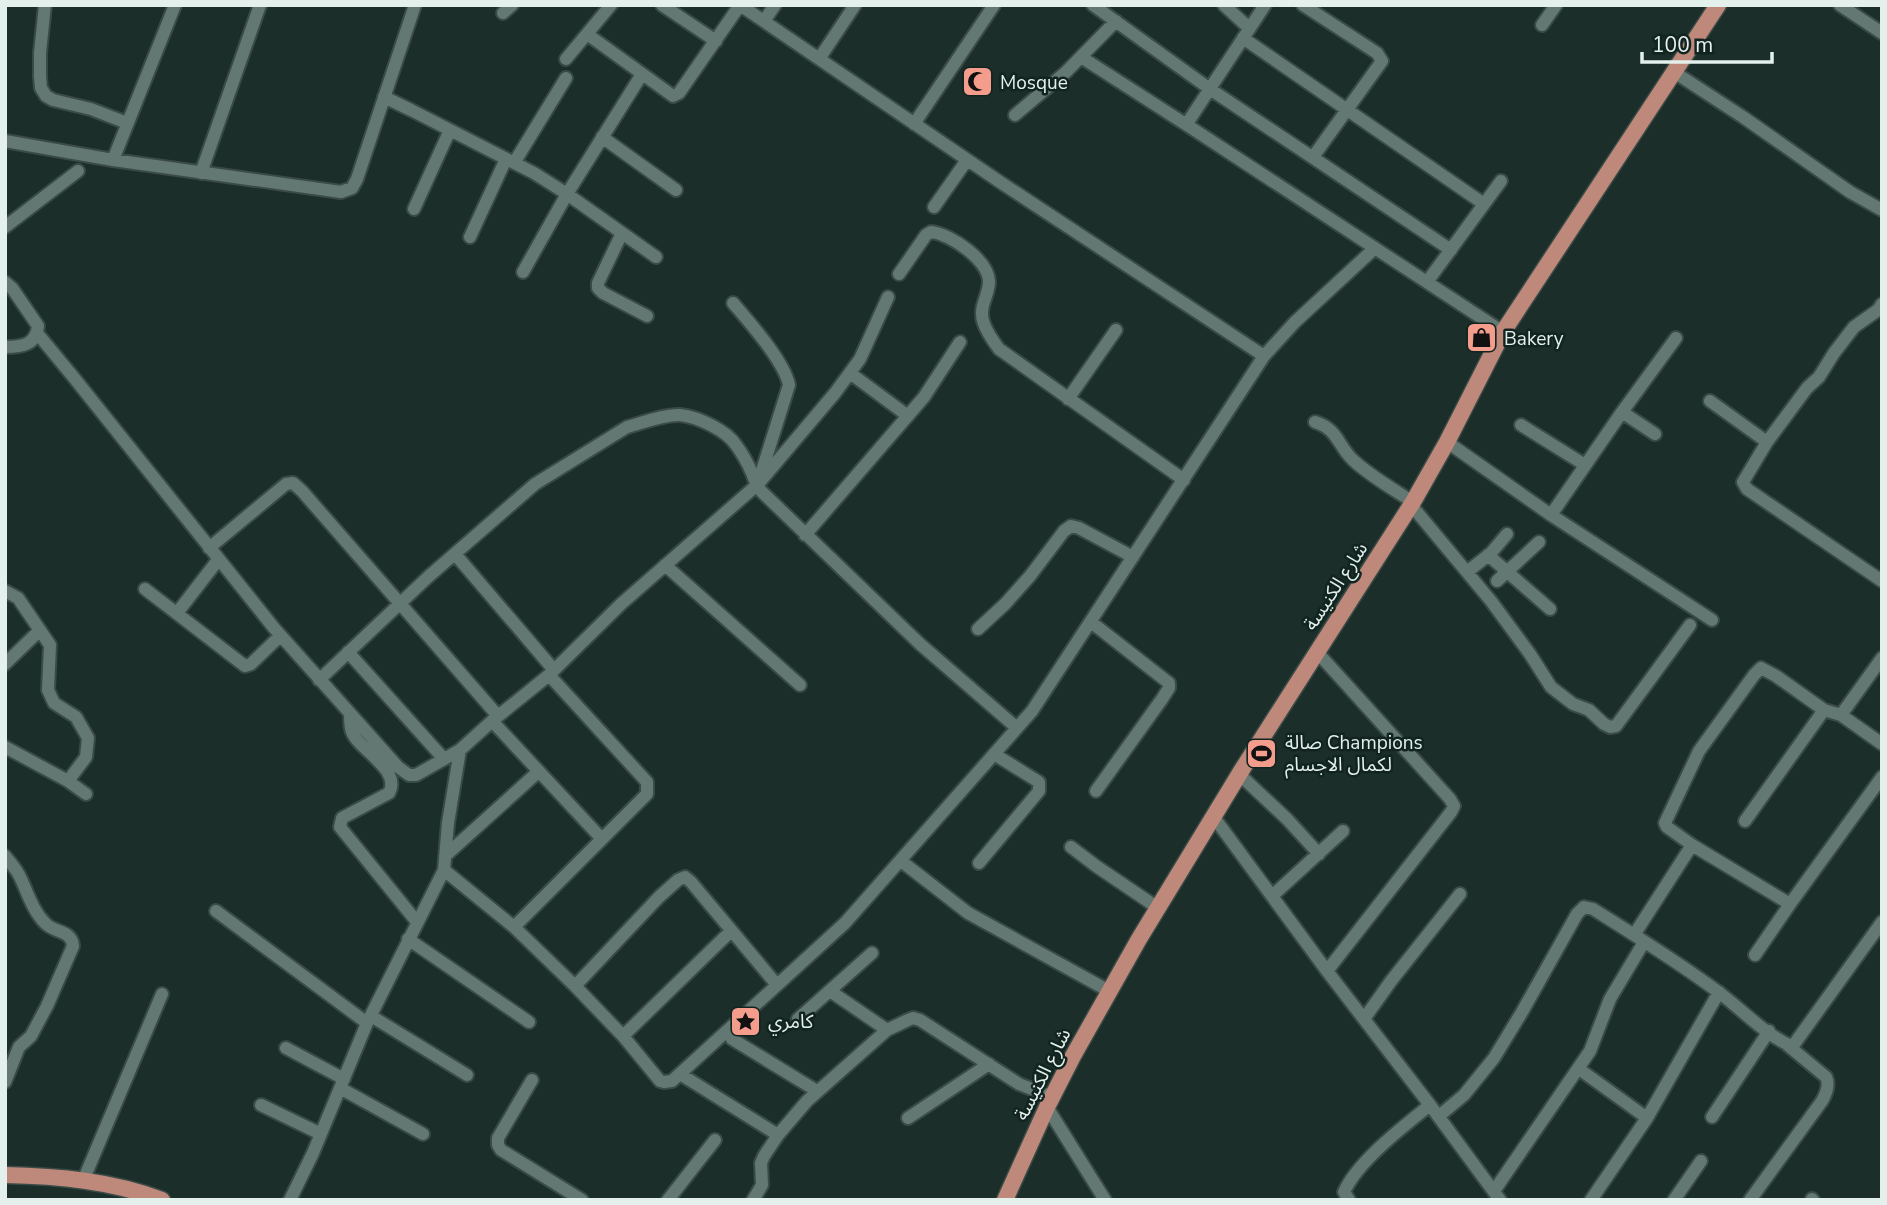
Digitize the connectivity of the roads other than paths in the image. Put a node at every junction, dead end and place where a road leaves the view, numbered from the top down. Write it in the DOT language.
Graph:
graph roads {
  1 [pos="45,5"];
  2 [pos="175,5"];
  3 [pos="260,5"];
  4 [pos="415,5"];
  5 [pos="611,5"];
  6 [pos="662,5"];
  7 [pos="740,5"];
  8 [pos="775,5"];
  9 [pos="855,5"];
  10 [pos="994,5"];
  11 [pos="1093,5"];
  12 [pos="1224,5"];
  13 [pos="1265,5"];
  14 [pos="1303,5"];
  15 [pos="1556,5"];
  16 [pos="1718,5"];
  17 [pos="1840,5"];
  18 [pos="764,21"];
  19 [pos="1116,21"];
  20 [pos="1542,25"];
  21 [pos="1246,33"];
  22 [pos="1882,33"];
  23 [pos="587,34"];
  24 [pos="716,41"];
  25 [pos="1082,57"];
  26 [pos="566,59"];
  27 [pos="820,59"];
  28 [pos="1674,72"];
  29 [pos="642,74"];
  30 [pos="566,78"];
  31 [pos="1210,89"];
  32 [pos="384,97"];
  33 [pos="1348,110"];
  34 [pos="1015,115"];
  35 [pos="127,123"];
  36 [pos="914,124"];
  37 [pos="1190,127"];
  38 [pos="450,130"];
  39 [pos="602,137"];
  40 [pos="5,141"];
  41 [pos="1313,157"];
  42 [pos="113,160"];
  43 [pos="967,160"];
  44 [pos="510,161"];
  45 [pos="78,171"];
  46 [pos="201,173"];
  47 [pos="1501,181"];
  48 [pos="676,190"];
  49 [pos="567,194"];
  50 [pos="1484,204"];
  51 [pos="934,207"];
  52 [pos="414,209"];
  53 [pos="1882,210"];
  54 [pos="5,227"];
  55 [pos="622,233"];
  56 [pos="470,237"];
  57 [pos="1375,248"];
  58 [pos="1451,250"];
  59 [pos="656,257"];
  60 [pos="523,272"];
  61 [pos="900,274"];
  62 [pos="1427,282"];
  63 [pos="8,285"];
  64 [pos="888,298"];
  65 [pos="733,303"];
  66 [pos="1881,309"];
  67 [pos="647,316"];
  68 [pos="1116,330"];
  69 [pos="1503,332"];
  70 [pos="37,333"];
  71 [pos="1676,338"];
  72 [pos="960,342"];
  73 [pos="5,347"];
  74 [pos="1264,356"];
  75 [pos="850,373"];
  76 [pos="1068,399"];
  77 [pos="1710,401"];
  78 [pos="1622,412"];
  79 [pos="908,416"];
  80 [pos="1315,422"];
  81 [pos="1521,425"];
  82 [pos="1655,434"];
  83 [pos="1447,442"];
  84 [pos="1767,442"];
  85 [pos="1585,466"];
  86 [pos="1184,480"];
  87 [pos="757,485"];
  88 [pos="1412,503"];
  89 [pos="1551,515"];
  90 [pos="1507,534"];
  91 [pos="806,535"];
  92 [pos="1539,542"];
  93 [pos="209,548"];
  94 [pos="455,554"];
  95 [pos="1488,555"];
  96 [pos="1133,557"];
  97 [pos="218,560"];
  98 [pos="665,565"];
  99 [pos="1467,572"];
  100 [pos="1507,572"];
  101 [pos="1497,581"];
  102 [pos="1882,581"];
  103 [pos="145,589"];
  104 [pos="5,591"];
  105 [pos="401,603"];
  106 [pos="1550,608"];
  107 [pos="177,613"];
  108 [pos="1712,620"];
  109 [pos="1091,622"];
  110 [pos="1690,625"];
  111 [pos="978,629"];
  112 [pos="40,630"];
  113 [pos="280,636"];
  114 [pos="348,652"];
  115 [pos="1317,652"];
  116 [pos="1882,659"];
  117 [pos="5,664"];
  118 [pos="552,672"];
  119 [pos="319,680"];
  120 [pos="800,685"];
  121 [pos="1824,710"];
  122 [pos="350,714"];
  123 [pos="1840,715"];
  124 [pos="495,718"];
  125 [pos="1017,728"];
  126 [pos="1882,744"];
  127 [pos="5,747"];
  128 [pos="460,750"];
  129 [pos="994,754"];
  130 [pos="444,759"];
  131 [pos="538,772"];
  132 [pos="1239,774"];
  133 [pos="1882,777"];
  134 [pos="68,781"];
  135 [pos="1096,791"];
  136 [pos="86,794"];
  137 [pos="1213,816"];
  138 [pos="1745,821"];
  139 [pos="1343,831"];
  140 [pos="602,839"];
  141 [pos="1692,845"];
  142 [pos="1071,847"];
  143 [pos="1319,854"];
  144 [pos="5,856"];
  145 [pos="445,856"];
  146 [pos="901,861"];
  147 [pos="979,863"];
  148 [pos="444,870"];
  149 [pos="1460,894"];
  150 [pos="1272,895"];
  151 [pos="1790,904"];
  152 [pos="1158,908"];
  153 [pos="216,911"];
  154 [pos="417,922"];
  155 [pos="1882,922"];
  156 [pos="514,927"];
  157 [pos="731,931"];
  158 [pos="1639,938"];
  159 [pos="408,939"];
  160 [pos="872,953"];
  161 [pos="1755,955"];
  162 [pos="1327,971"];
  163 [pos="777,985"];
  164 [pos="575,986"];
  165 [pos="830,991"];
  166 [pos="1109,991"];
  167 [pos="1719,992"];
  168 [pos="162,994"];
  169 [pos="798,1019"];
  170 [pos="1364,1019"];
  171 [pos="369,1020"];
  172 [pos="529,1022"];
  173 [pos="887,1030"];
  174 [pos="1769,1031"];
  175 [pos="623,1036"];
  176 [pos="732,1039"];
  177 [pos="1784,1043"];
  178 [pos="286,1048"];
  179 [pos="989,1065"];
  180 [pos="1579,1069"];
  181 [pos="680,1074"];
  182 [pos="467,1075"];
  183 [pos="532,1080"];
  184 [pos="5,1082"];
  185 [pos="342,1084"];
  186 [pos="817,1091"];
  187 [pos="1050,1102"];
  188 [pos="261,1105"];
  189 [pos="1430,1105"];
  190 [pos="1439,1116"];
  191 [pos="1712,1116"];
  192 [pos="908,1118"];
  193 [pos="1647,1118"];
  194 [pos="321,1134"];
  195 [pos="424,1134"];
  196 [pos="778,1135"];
  197 [pos="715,1140"];
  198 [pos="1701,1161"];
  199 [pos="5,1175"];
  200 [pos="83,1181"];
  201 [pos="1497,1196"];
  202 [pos="162,1200"];
  203 [pos="290,1200"];
  204 [pos="582,1200"];
  205 [pos="668,1200"];
  206 [pos="753,1200"];
  207 [pos="1005,1200"];
  208 [pos="1105,1200"];
  209 [pos="1349,1200"];
  210 [pos="1591,1200"];
  211 [pos="1674,1200"];
  212 [pos="1751,1200"];
  1 -- 35 [label="street"];
  2 -- 35 [label="street"];
  3 -- 46 [label="street"];
  4 -- 32 [label="street"];
  5 -- 23 [label="street"];
  6 -- 24 [label="street"];
  7 -- 18 [label="street"];
  7 -- 24 [label="street"];
  8 -- 18 [label="street"];
  9 -- 27 [label="street"];
  10 -- 36 [label="street"];
  11 -- 19 [label="street"];
  12 -- 21 [label="street"];
  13 -- 21 [label="street"];
  14 -- 33 [label="street"];
  15 -- 20 [label="street"];
  16 -- 28 [label="main road, شارع الكنيسة"];
  17 -- 22 [label="street"];
  18 -- 27 [label="street"];
  19 -- 25 [label="street"];
  19 -- 31 [label="street"];
  21 -- 31 [label="street"];
  21 -- 33 [label="street"];
  23 -- 26 [label="street"];
  23 -- 29 [label="street"];
  24 -- 29 [label="street"];
  25 -- 34 [label="street"];
  25 -- 37 [label="street"];
  27 -- 36 [label="street"];
  28 -- 53 [label="street"];
  28 -- 69 [label="main road, شارع الكنيسة"];
  29 -- 39 [label="street"];
  30 -- 44 [label="street"];
  31 -- 37 [label="street"];
  31 -- 41 [label="street"];
  32 -- 38 [label="street"];
  32 -- 46 [label="street"];
  33 -- 41 [label="street"];
  33 -- 50 [label="street"];
  35 -- 42 [label="street"];
  36 -- 43 [label="street"];
  37 -- 57 [label="street"];
  38 -- 44 [label="street"];
  38 -- 52 [label="street"];
  39 -- 48 [label="street"];
  39 -- 49 [label="street"];
  40 -- 42 [label="street"];
  41 -- 58 [label="street"];
  42 -- 46 [label="street"];
  43 -- 51 [label="street"];
  43 -- 74 [label="street"];
  44 -- 49 [label="street"];
  44 -- 56 [label="street"];
  45 -- 54 [label="street"];
  47 -- 50 [label="street"];
  49 -- 55 [label="street"];
  49 -- 60 [label="street"];
  50 -- 58 [label="street"];
  55 -- 59 [label="street"];
  55 -- 67 [label="street"];
  57 -- 62 [label="street"];
  57 -- 74 [label="street"];
  58 -- 62 [label="street"];
  61 -- 76 [label="street"];
  62 -- 69 [label="street"];
  63 -- 70 [label="street"];
  64 -- 75 [label="street"];
  65 -- 87 [label="street"];
  66 -- 84 [label="street"];
  68 -- 76 [label="street"];
  69 -- 83 [label="main road, شارع الكنيسة"];
  70 -- 73 [label="street"];
  70 -- 93 [label="street"];
  71 -- 78 [label="street"];
  72 -- 79 [label="street"];
  74 -- 86 [label="street"];
  75 -- 79 [label="street"];
  75 -- 87 [label="street"];
  76 -- 86 [label="street"];
  77 -- 84 [label="street"];
  78 -- 82 [label="street"];
  78 -- 85 [label="street"];
  79 -- 91 [label="street"];
  80 -- 88 [label="street"];
  81 -- 85 [label="street"];
  83 -- 88 [label="main road, شارع الكنيسة"];
  83 -- 89 [label="street"];
  84 -- 102 [label="street"];
  85 -- 89 [label="street"];
  86 -- 96 [label="street"];
  87 -- 91 [label="street"];
  87 -- 94 [label="street"];
  87 -- 98 [label="street"];
  88 -- 99 [label="street"];
  88 -- 115 [label="main road, شارع الكنيسة"];
  89 -- 108 [label="street"];
  90 -- 95 [label="street"];
  91 -- 125 [label="street"];
  92 -- 100 [label="street"];
  93 -- 97 [label="street"];
  93 -- 105 [label="street"];
  94 -- 105 [label="street"];
  94 -- 118 [label="street"];
  95 -- 99 [label="street"];
  95 -- 100 [label="street"];
  96 -- 109 [label="street"];
  96 -- 111 [label="street"];
  97 -- 107 [label="street"];
  97 -- 113 [label="street"];
  98 -- 118 [label="street"];
  98 -- 120 [label="street"];
  99 -- 110 [label="street"];
  100 -- 101 [label="street"];
  100 -- 106 [label="street"];
  103 -- 107 [label="street"];
  104 -- 112 [label="street"];
  105 -- 114 [label="street"];
  105 -- 124 [label="street"];
  107 -- 113 [label="street"];
  109 -- 125 [label="street"];
  109 -- 135 [label="street"];
  112 -- 117 [label="street"];
  112 -- 134 [label="street"];
  113 -- 119 [label="street"];
  114 -- 119 [label="street"];
  114 -- 130 [label="street"];
  115 -- 132 [label="main road, شارع الكنيسة"];
  115 -- 162 [label="street"];
  116 -- 123 [label="street"];
  118 -- 124 [label="street"];
  118 -- 140 [label="street"];
  119 -- 122 [label="street"];
  121 -- 123 [label="street"];
  121 -- 138 [label="street"];
  121 -- 141 [label="street"];
  122 -- 130 [label="street"];
  122 -- 154 [label="street"];
  123 -- 126 [label="street"];
  124 -- 128 [label="street"];
  124 -- 131 [label="street"];
  125 -- 129 [label="street"];
  127 -- 134 [label="street"];
  128 -- 130 [label="street"];
  128 -- 145 [label="street"];
  129 -- 146 [label="street"];
  129 -- 147 [label="street"];
  131 -- 140 [label="street"];
  131 -- 145 [label="street"];
  132 -- 137 [label="main road, شارع الكنيسة"];
  132 -- 143 [label="street"];
  133 -- 151 [label="street"];
  134 -- 136 [label="street"];
  137 -- 150 [label="street"];
  137 -- 152 [label="main road, شارع الكنيسة"];
  139 -- 143 [label="street"];
  140 -- 156 [label="street"];
  141 -- 151 [label="street"];
  141 -- 158 [label="street"];
  142 -- 152 [label="street"];
  143 -- 150 [label="street"];
  144 -- 184 [label="street"];
  145 -- 148 [label="street"];
  146 -- 163 [label="street"];
  146 -- 166 [label="street"];
  148 -- 154 [label="street"];
  148 -- 156 [label="street"];
  149 -- 170 [label="street"];
  150 -- 162 [label="street"];
  151 -- 161 [label="street"];
  152 -- 166 [label="main road, شارع الكنيسة"];
  153 -- 171 [label="street"];
  154 -- 159 [label="street"];
  155 -- 177 [label="street"];
  156 -- 164 [label="street"];
  157 -- 163 [label="street"];
  157 -- 164 [label="street"];
  157 -- 175 [label="street"];
  158 -- 167 [label="street"];
  158 -- 180 [label="street"];
  158 -- 190 [label="street"];
  159 -- 171 [label="street"];
  159 -- 172 [label="street"];
  160 -- 165 [label="street"];
  162 -- 170 [label="street"];
  163 -- 181 [label="street"];
  164 -- 175 [label="street"];
  165 -- 169 [label="street"];
  165 -- 173 [label="street"];
  166 -- 187 [label="main road, شارع الكنيسة"];
  167 -- 174 [label="street"];
  167 -- 193 [label="street"];
  168 -- 200 [label="street"];
  170 -- 189 [label="street"];
  171 -- 182 [label="street"];
  171 -- 185 [label="street"];
  173 -- 179 [label="street"];
  173 -- 186 [label="street"];
  174 -- 177 [label="street"];
  174 -- 191 [label="street"];
  175 -- 181 [label="street"];
  176 -- 186 [label="street"];
  177 -- 212 [label="street"];
  178 -- 185 [label="street"];
  179 -- 187 [label="street"];
  179 -- 192 [label="street"];
  180 -- 193 [label="street"];
  180 -- 201 [label="street"];
  181 -- 196 [label="street"];
  183 -- 204 [label="street"];
  185 -- 194 [label="street"];
  185 -- 195 [label="street"];
  186 -- 196 [label="street"];
  187 -- 207 [label="main road, شارع الكنيسة"];
  187 -- 208 [label="street"];
  188 -- 194 [label="street"];
  189 -- 190 [label="street"];
  189 -- 209 [label="street"];
  190 -- 201 [label="street"];
  193 -- 210 [label="street"];
  194 -- 203 [label="street"];
  196 -- 206 [label="street"];
  197 -- 205 [label="street"];
  198 -- 211 [label="street"];
  199 -- 200 [label="main road"];
  200 -- 202 [label="main road"];
}
